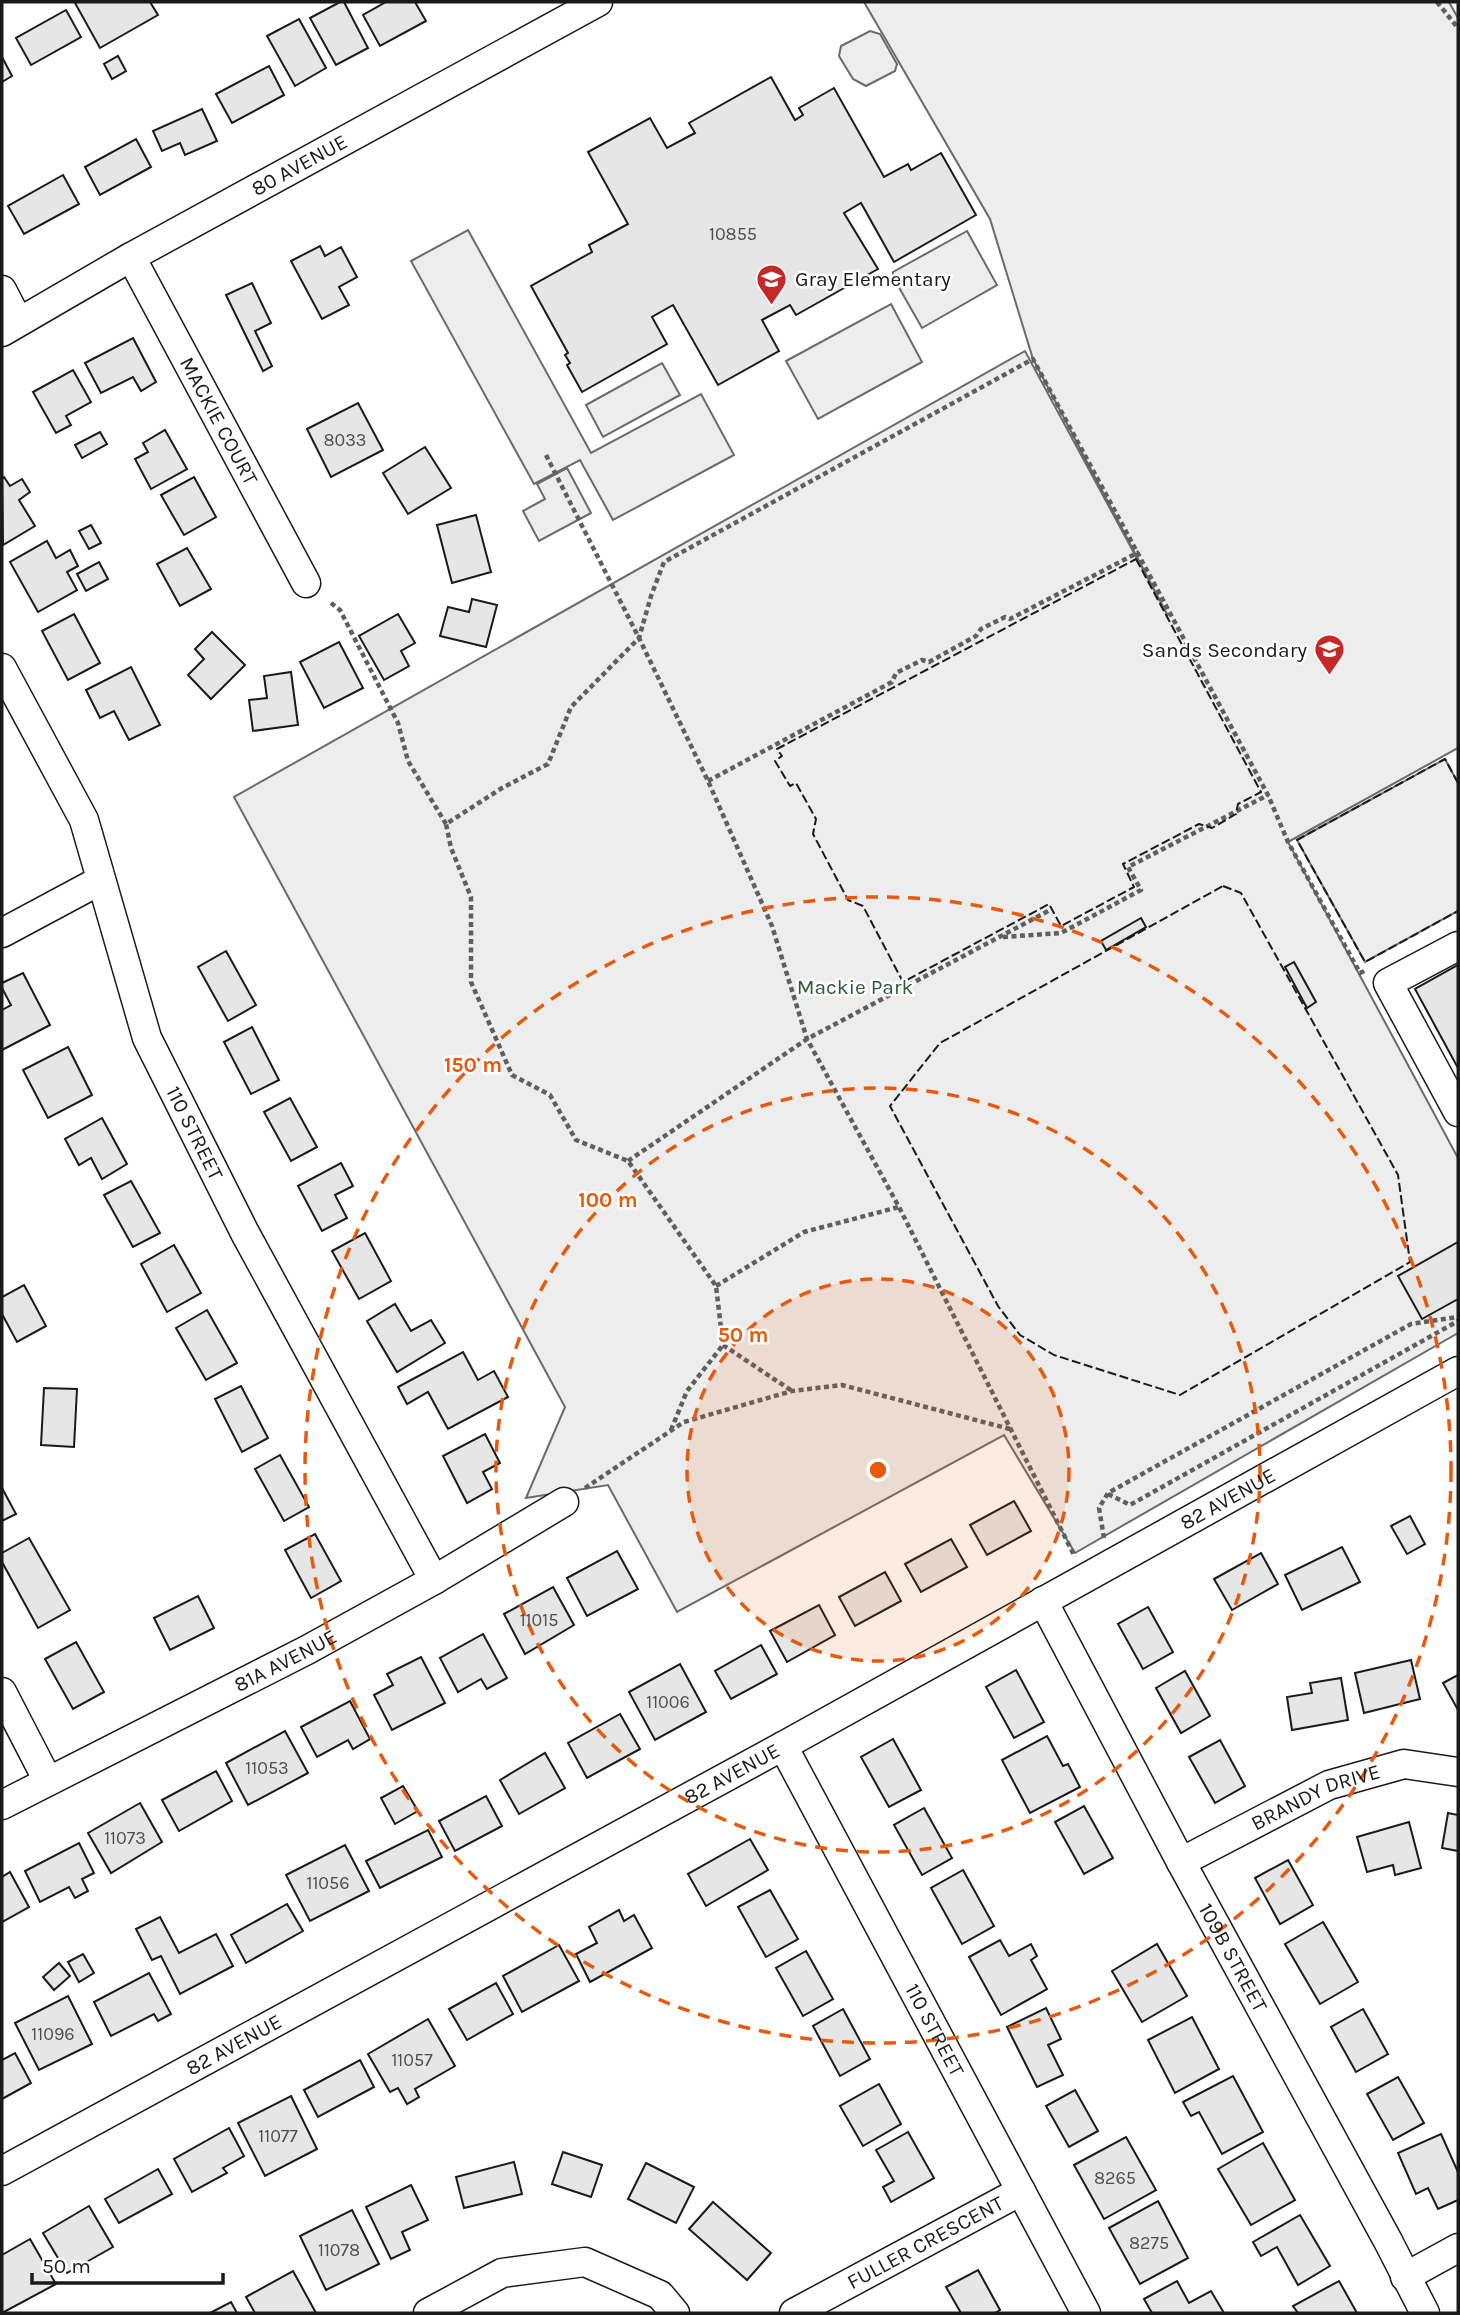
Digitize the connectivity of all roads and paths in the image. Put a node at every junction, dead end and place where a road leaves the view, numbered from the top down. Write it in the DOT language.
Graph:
graph roads {
  1 [pos="598,2"];
  2 [pos="1437,2"];
  3 [pos="1458,28"];
  4 [pos="131,257"];
  5 [pos="2,290"];
  6 [pos="10,326"];
  7 [pos="546,455"];
  8 [pos="1139,552"];
  9 [pos="306,583"];
  10 [pos="331,603"];
  11 [pos="639,638"];
  12 [pos="2,668"];
  13 [pos="708,781"];
  14 [pos="1268,795"];
  15 [pos="446,824"];
  16 [pos="101,880"];
  17 [pos="1052,909"];
  18 [pos="2,933"];
  19 [pos="998,937"];
  20 [pos="1458,946"];
  21 [pos="1369,968"];
  22 [pos="807,1038"];
  23 [pos="1458,1112"];
  24 [pos="628,1161"];
  25 [pos="899,1207"];
  26 [pos="716,1286"];
  27 [pos="1458,1319"];
  28 [pos="723,1345"];
  29 [pos="1458,1371"];
  30 [pos="792,1391"];
  31 [pos="1010,1429"];
  32 [pos="671,1430"];
  33 [pos="1108,1493"];
  34 [pos="564,1502"];
  35 [pos="1105,1541"];
  36 [pos="1076,1558"];
  37 [pos="434,1580"];
  38 [pos="1043,1601"];
  39 [pos="2,1692"];
  40 [pos="783,1746"];
  41 [pos="1458,1772"];
  42 [pos="48,1780"];
  43 [pos="2,1805"];
  44 [pos="1181,1862"];
  45 [pos="2,2171"];
  46 [pos="1021,2191"];
  47 [pos="1458,2248"];
  48 [pos="1405,2277"];
  49 [pos="428,2313"];
  50 [pos="675,2313"];
  51 [pos="794,2313"];
  52 [pos="1086,2313"];
  53 [pos="1425,2313"];
  1 -- 4 [label="street, 80 AVENUE"];
  2 -- 3 [label="path"];
  4 -- 6 [label="street, 80 AVENUE"];
  4 -- 9 [label="street, MACKIE COURT"];
  5 -- 6 [label="street"];
  7 -- 11 [label="path"];
  8 -- 11 [label="path"];
  8 -- 13 [label="path"];
  8 -- 14 [label="path"];
  10 -- 15 [label="path"];
  11 -- 13 [label="path"];
  11 -- 15 [label="path"];
  12 -- 16 [label="street, 110 STREET"];
  13 -- 22 [label="path"];
  14 -- 19 [label="path"];
  14 -- 21 [label="path"];
  15 -- 24 [label="path"];
  16 -- 18 [label="street"];
  16 -- 37 [label="street, 110 STREET"];
  17 -- 19 [label="path"];
  19 -- 22 [label="path"];
  20 -- 23 [label="street"];
  22 -- 24 [label="path"];
  22 -- 25 [label="path"];
  24 -- 26 [label="path"];
  25 -- 26 [label="path"];
  25 -- 31 [label="path"];
  26 -- 28 [label="path"];
  27 -- 33 [label="path"];
  27 -- 33 [label="path"];
  28 -- 30 [label="path"];
  28 -- 32 [label="path"];
  29 -- 38 [label="street, 82 AVENUE"];
  30 -- 31 [label="path"];
  30 -- 32 [label="path"];
  31 -- 36 [label="path"];
  32 -- 34 [label="path"];
  33 -- 35 [label="path"];
  34 -- 37 [label="street, 81A AVENUE"];
  37 -- 42 [label="street, 81A AVENUE"];
  38 -- 40 [label="street, 82 AVENUE"];
  38 -- 44 [label="street, 109B STREET"];
  39 -- 42 [label="street"];
  40 -- 45 [label="street, 82 AVENUE"];
  40 -- 46 [label="street, 110 STREET"];
  41 -- 44 [label="street, BRANDY DRIVE"];
  42 -- 43 [label="street, 81A AVENUE"];
  44 -- 48 [label="street, 109B STREET"];
  46 -- 51 [label="street, FULLER CRESCENT"];
  46 -- 52 [label="street, 110 STREET"];
  47 -- 48 [label="street"];
  48 -- 53 [label="street, 109B STREET"];
  49 -- 50 [label="street"];
}
